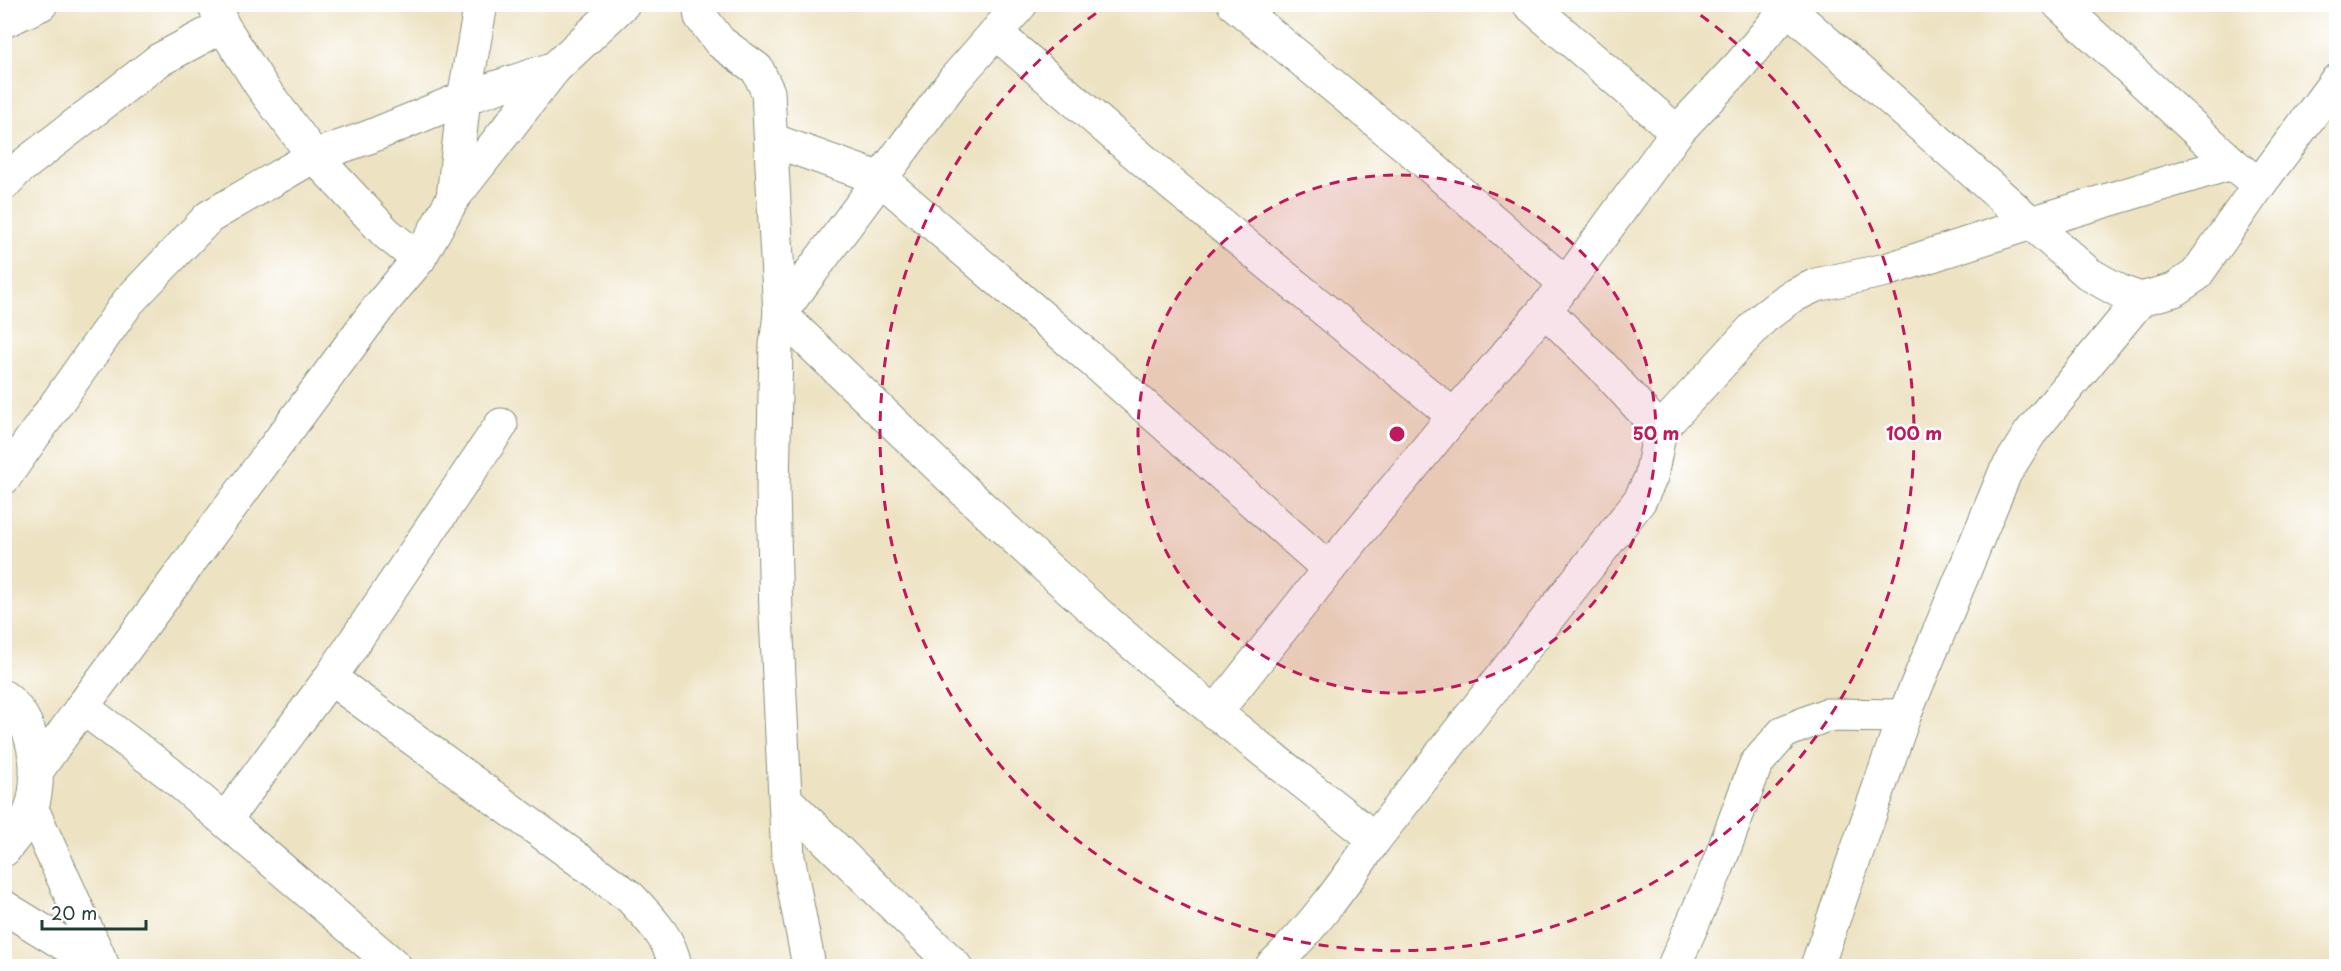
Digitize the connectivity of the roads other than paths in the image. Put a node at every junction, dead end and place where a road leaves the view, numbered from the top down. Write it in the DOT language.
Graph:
graph roads {
  1 [pos="41,4"];
  2 [pos="481,4"];
  3 [pos="623,4"];
  4 [pos="699,4"];
  5 [pos="1021,4"];
  6 [pos="1234,4"];
  7 [pos="1528,4"];
  8 [pos="2059,4"];
  9 [pos="1787,6"];
  10 [pos="218,15"];
  11 [pos="4,21"];
  12 [pos="996,33"];
  13 [pos="555,68"];
  14 [pos="2337,81"];
  15 [pos="464,98"];
  16 [pos="1677,132"];
  17 [pos="772,140"];
  18 [pos="314,156"];
  19 [pos="2232,163"];
  20 [pos="881,178"];
  21 [pos="4,184"];
  22 [pos="2259,185"];
  23 [pos="453,198"];
  24 [pos="2031,223"];
  25 [pos="419,259"];
  26 [pos="1566,284"];
  27 [pos="2141,299"];
  28 [pos="1545,310"];
  29 [pos="780,314"];
  30 [pos="1454,417"];
  31 [pos="501,425"];
  32 [pos="1660,430"];
  33 [pos="4,478"];
  34 [pos="1329,569"];
  35 [pos="330,678"];
  36 [pos="4,697"];
  37 [pos="82,707"];
  38 [pos="1215,713"];
  39 [pos="1904,716"];
  40 [pos="36,772"];
  41 [pos="787,801"];
  42 [pos="32,809"];
  43 [pos="225,820"];
  44 [pos="1375,839"];
  45 [pos="4,850"];
  46 [pos="4,907"];
  47 [pos="102,966"];
  48 [pos="395,966"];
  49 [pos="675,966"];
  50 [pos="809,966"];
  51 [pos="955,966"];
  52 [pos="1272,966"];
  53 [pos="1674,966"];
  54 [pos="1817,966"];
  1 -- 11 [label="street"];
  2 -- 15 [label="street"];
  3 -- 13 [label="street"];
  4 -- 17 [label="street"];
  5 -- 12 [label="street"];
  6 -- 26 [label="street"];
  7 -- 16 [label="street"];
  8 -- 19 [label="street"];
  9 -- 16 [label="street"];
  9 -- 24 [label="street"];
  10 -- 18 [label="street"];
  10 -- 21 [label="street"];
  12 -- 20 [label="street"];
  12 -- 30 [label="street"];
  13 -- 15 [label="street"];
  13 -- 23 [label="street"];
  14 -- 22 [label="street"];
  15 -- 18 [label="street"];
  15 -- 23 [label="street"];
  16 -- 26 [label="street"];
  17 -- 20 [label="street"];
  17 -- 29 [label="street"];
  18 -- 25 [label="street"];
  18 -- 33 [label="street"];
  19 -- 22 [label="street"];
  19 -- 24 [label="street"];
  20 -- 29 [label="street"];
  20 -- 34 [label="street"];
  22 -- 27 [label="street"];
  23 -- 25 [label="street"];
  24 -- 27 [label="street"];
  24 -- 32 [label="street"];
  25 -- 37 [label="street"];
  26 -- 28 [label="street"];
  27 -- 39 [label="street"];
  28 -- 30 [label="street"];
  28 -- 32 [label="street"];
  29 -- 38 [label="street"];
  29 -- 41 [label="street"];
  30 -- 34 [label="street"];
  31 -- 35 [label="street"];
  32 -- 44 [label="street"];
  34 -- 38 [label="street"];
  35 -- 43 [label="street"];
  35 -- 49 [label="street"];
  36 -- 40 [label="street"];
  37 -- 40 [label="street"];
  37 -- 43 [label="street"];
  38 -- 44 [label="street"];
  39 -- 53 [label="street"];
  39 -- 54 [label="street"];
  40 -- 42 [label="street"];
  41 -- 50 [label="street"];
  41 -- 51 [label="street"];
  42 -- 45 [label="street"];
  42 -- 47 [label="street"];
  43 -- 48 [label="street"];
  44 -- 52 [label="street"];
  46 -- 47 [label="street"];
}
